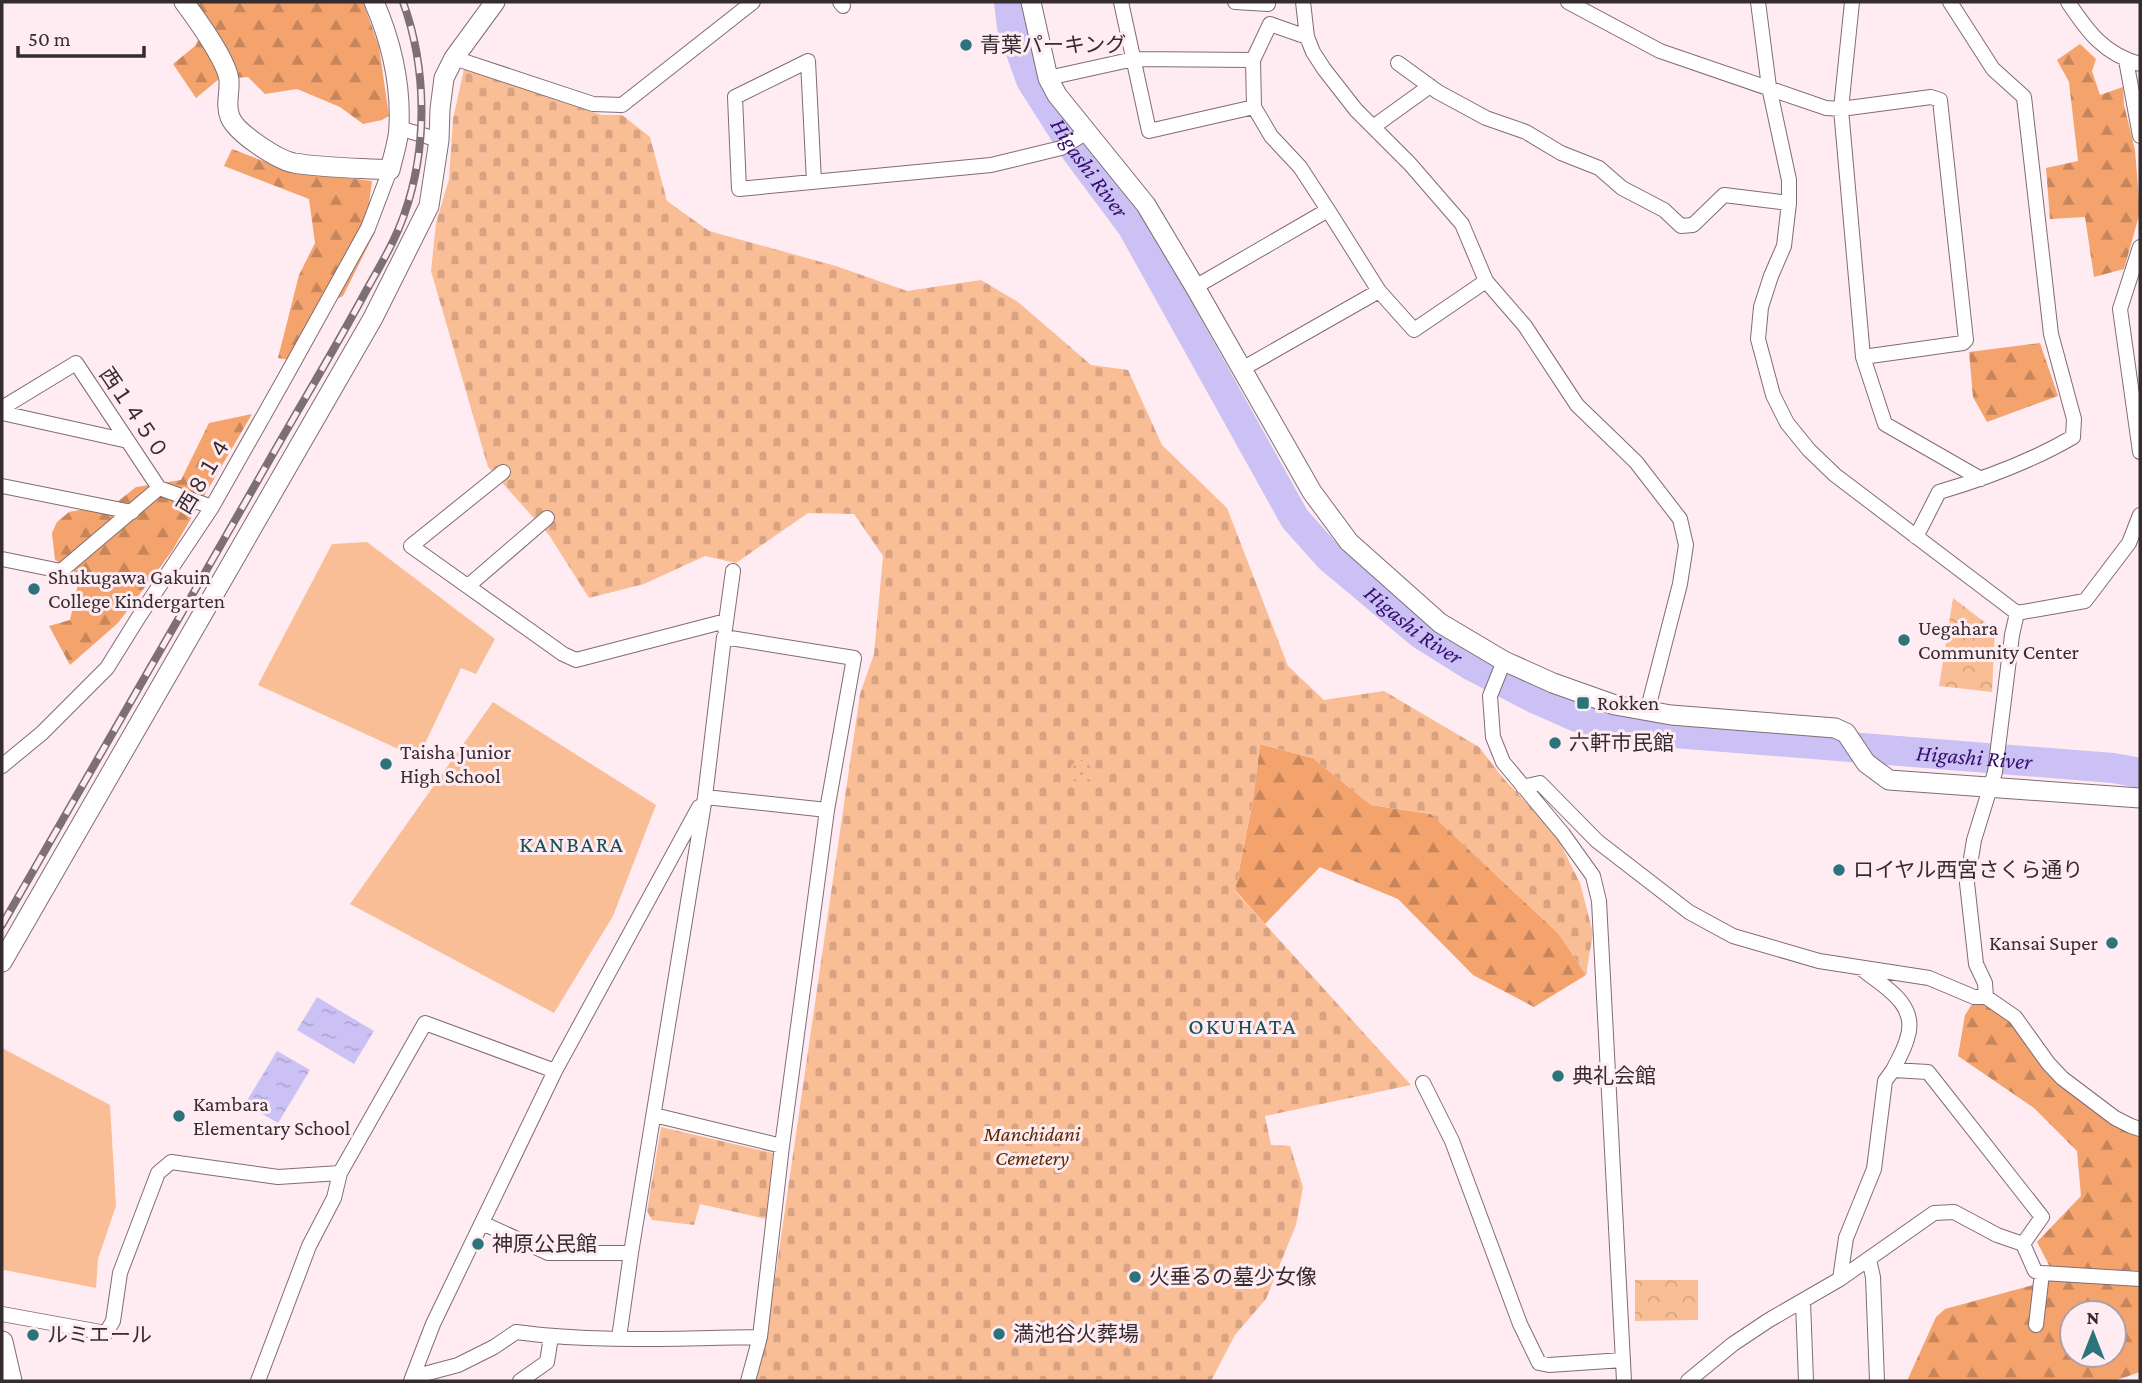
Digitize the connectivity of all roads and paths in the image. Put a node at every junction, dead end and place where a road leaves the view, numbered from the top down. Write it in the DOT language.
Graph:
graph roads {
  1 [pos="184,2"];
  2 [pos="374,2"];
  3 [pos="495,2"];
  4 [pos="753,2"];
  5 [pos="1031,2"];
  6 [pos="1121,2"];
  7 [pos="1236,2"];
  8 [pos="1303,2"];
  9 [pos="1568,2"];
  10 [pos="1758,2"];
  11 [pos="1852,2"];
  12 [pos="1950,2"];
  13 [pos="2068,2"];
  14 [pos="1268,3"];
  15 [pos="1270,24"];
  16 [pos="1307,37"];
  17 [pos="454,58"];
  18 [pos="1134,59"];
  19 [pos="1253,60"];
  20 [pos="2133,62"];
  21 [pos="1398,63"];
  22 [pos="1048,78"];
  23 [pos="1430,86"];
  24 [pos="1769,87"];
  25 [pos="1254,107"];
  26 [pos="1841,108"];
  27 [pos="1373,127"];
  28 [pos="399,128"];
  29 [pos="1087,132"];
  30 [pos="2140,136"];
  31 [pos="439,140"];
  32 [pos="390,170"];
  33 [pos="814,182"];
  34 [pos="1789,203"];
  35 [pos="1328,210"];
  36 [pos="2140,247"];
  37 [pos="1486,281"];
  38 [pos="1195,287"];
  39 [pos="1379,291"];
  40 [pos="1863,357"];
  41 [pos="1242,369"];
  42 [pos="2,408"];
  43 [pos="2,413"];
  44 [pos="128,441"];
  45 [pos="2140,453"];
  46 [pos="503,472"];
  47 [pos="1981,479"];
  48 [pos="2,486"];
  49 [pos="159,488"];
  50 [pos="212,507"];
  51 [pos="132,512"];
  52 [pos="2140,515"];
  53 [pos="547,518"];
  54 [pos="1916,537"];
  55 [pos="2,559"];
  56 [pos="733,571"];
  57 [pos="468,586"];
  58 [pos="2017,613"];
  59 [pos="726,621"];
  60 [pos="724,637"];
  61 [pos="1502,667"];
  62 [pos="1647,712"];
  63 [pos="2,766"];
  64 [pos="1992,779"];
  65 [pos="1523,787"];
  66 [pos="705,797"];
  67 [pos="2140,798"];
  68 [pos="827,810"];
  69 [pos="2,962"];
  70 [pos="1860,967"];
  71 [pos="1986,997"];
  72 [pos="1893,1070"];
  73 [pos="555,1071"];
  74 [pos="1423,1083"];
  75 [pos="654,1115"];
  76 [pos="2140,1129"];
  77 [pos="782,1146"];
  78 [pos="340,1173"];
  79 [pos="482,1223"];
  80 [pos="2024,1244"];
  81 [pos="631,1252"];
  82 [pos="1869,1259"];
  83 [pos="2042,1273"];
  84 [pos="1840,1279"];
  85 [pos="2140,1279"];
  86 [pos="1802,1302"];
  87 [pos="2,1314"];
  88 [pos="2036,1325"];
  89 [pos="551,1337"];
  90 [pos="760,1337"];
  91 [pos="619,1338"];
  92 [pos="3,1347"];
  93 [pos="1623,1360"];
  94 [pos="412,1379"];
  95 [pos="11,1381"];
  96 [pos="258,1381"];
  97 [pos="520,1381"];
  98 [pos="748,1381"];
  99 [pos="1624,1381"];
  100 [pos="1688,1381"];
  101 [pos="1806,1381"];
  102 [pos="1877,1381"];
  1 -- 32 [label="street"];
  2 -- 28 [label="street"];
  3 -- 17 [label="street"];
  4 -- 17 [label="street"];
  5 -- 22 [label="street"];
  6 -- 18 [label="street"];
  7 -- 14 [label="street"];
  8 -- 16 [label="street"];
  9 -- 24 [label="street"];
  10 -- 24 [label="street"];
  11 -- 26 [label="street"];
  12 -- 47 [label="street"];
  13 -- 20 [label="street"];
  14 -- 15 [label="street"];
  15 -- 16 [label="street"];
  15 -- 19 [label="street"];
  16 -- 27 [label="street"];
  17 -- 31 [label="street"];
  18 -- 19 [label="street"];
  18 -- 22 [label="street"];
  18 -- 25 [label="street"];
  19 -- 25 [label="street"];
  20 -- 30 [label="street"];
  21 -- 23 [label="street"];
  22 -- 29 [label="street"];
  23 -- 27 [label="street"];
  23 -- 34 [label="street"];
  24 -- 26 [label="street"];
  24 -- 34 [label="street"];
  25 -- 35 [label="street"];
  26 -- 40 [label="street"];
  26 -- 40 [label="street"];
  27 -- 37 [label="street"];
  28 -- 31 [label="street"];
  28 -- 32 [label="street"];
  29 -- 33 [label="street"];
  29 -- 38 [label="street"];
  31 -- 69 [label="street"];
  32 -- 50 [label="street, 西８１４"];
  33 -- 33 [label="street"];
  34 -- 54 [label="street"];
  35 -- 38 [label="street"];
  35 -- 39 [label="street"];
  36 -- 45 [label="street"];
  37 -- 39 [label="street"];
  37 -- 62 [label="street"];
  38 -- 41 [label="street"];
  39 -- 41 [label="street"];
  40 -- 47 [label="street"];
  41 -- 61 [label="street"];
  42 -- 44 [label="street, 西１４５０"];
  43 -- 44 [label="street"];
  44 -- 49 [label="street, 西１４５０"];
  46 -- 57 [label="street"];
  47 -- 54 [label="street"];
  48 -- 51 [label="street"];
  49 -- 50 [label="street, 西１４５０"];
  49 -- 51 [label="street, 西１４５０"];
  50 -- 63 [label="street, 西８１４"];
  51 -- 55 [label="street, 西１４５０"];
  52 -- 58 [label="street"];
  53 -- 57 [label="street"];
  54 -- 58 [label="street"];
  56 -- 59 [label="street"];
  57 -- 59 [label="street"];
  58 -- 64 [label="street"];
  59 -- 60 [label="street"];
  60 -- 66 [label="street"];
  60 -- 68 [label="street"];
  61 -- 62 [label="street"];
  61 -- 65 [label="street"];
  62 -- 64 [label="street"];
  64 -- 67 [label="street"];
  64 -- 71 [label="street"];
  65 -- 70 [label="street"];
  65 -- 93 [label="street"];
  66 -- 68 [label="street"];
  66 -- 73 [label="street"];
  66 -- 75 [label="street"];
  68 -- 77 [label="street"];
  70 -- 71 [label="street"];
  70 -- 72 [label="street"];
  71 -- 76 [label="street"];
  72 -- 80 [label="street"];
  72 -- 84 [label="street"];
  73 -- 78 [label="street"];
  73 -- 79 [label="street"];
  74 -- 93 [label="street"];
  75 -- 77 [label="street"];
  75 -- 81 [label="street"];
  77 -- 90 [label="street"];
  78 -- 87 [label="street"];
  78 -- 96 [label="street"];
  79 -- 81 [label="street"];
  79 -- 94 [label="street"];
  80 -- 82 [label="street"];
  80 -- 83 [label="street"];
  81 -- 91 [label="street"];
  82 -- 84 [label="street"];
  82 -- 102 [label="street"];
  83 -- 85 [label="street"];
  83 -- 88 [label="street"];
  84 -- 86 [label="street"];
  86 -- 100 [label="street"];
  86 -- 101 [label="street"];
  89 -- 91 [label="street"];
  89 -- 94 [label="street"];
  89 -- 97 [label="street"];
  90 -- 91 [label="street"];
  90 -- 98 [label="street"];
  92 -- 95 [label="main road"];
  93 -- 99 [label="street"];
}
